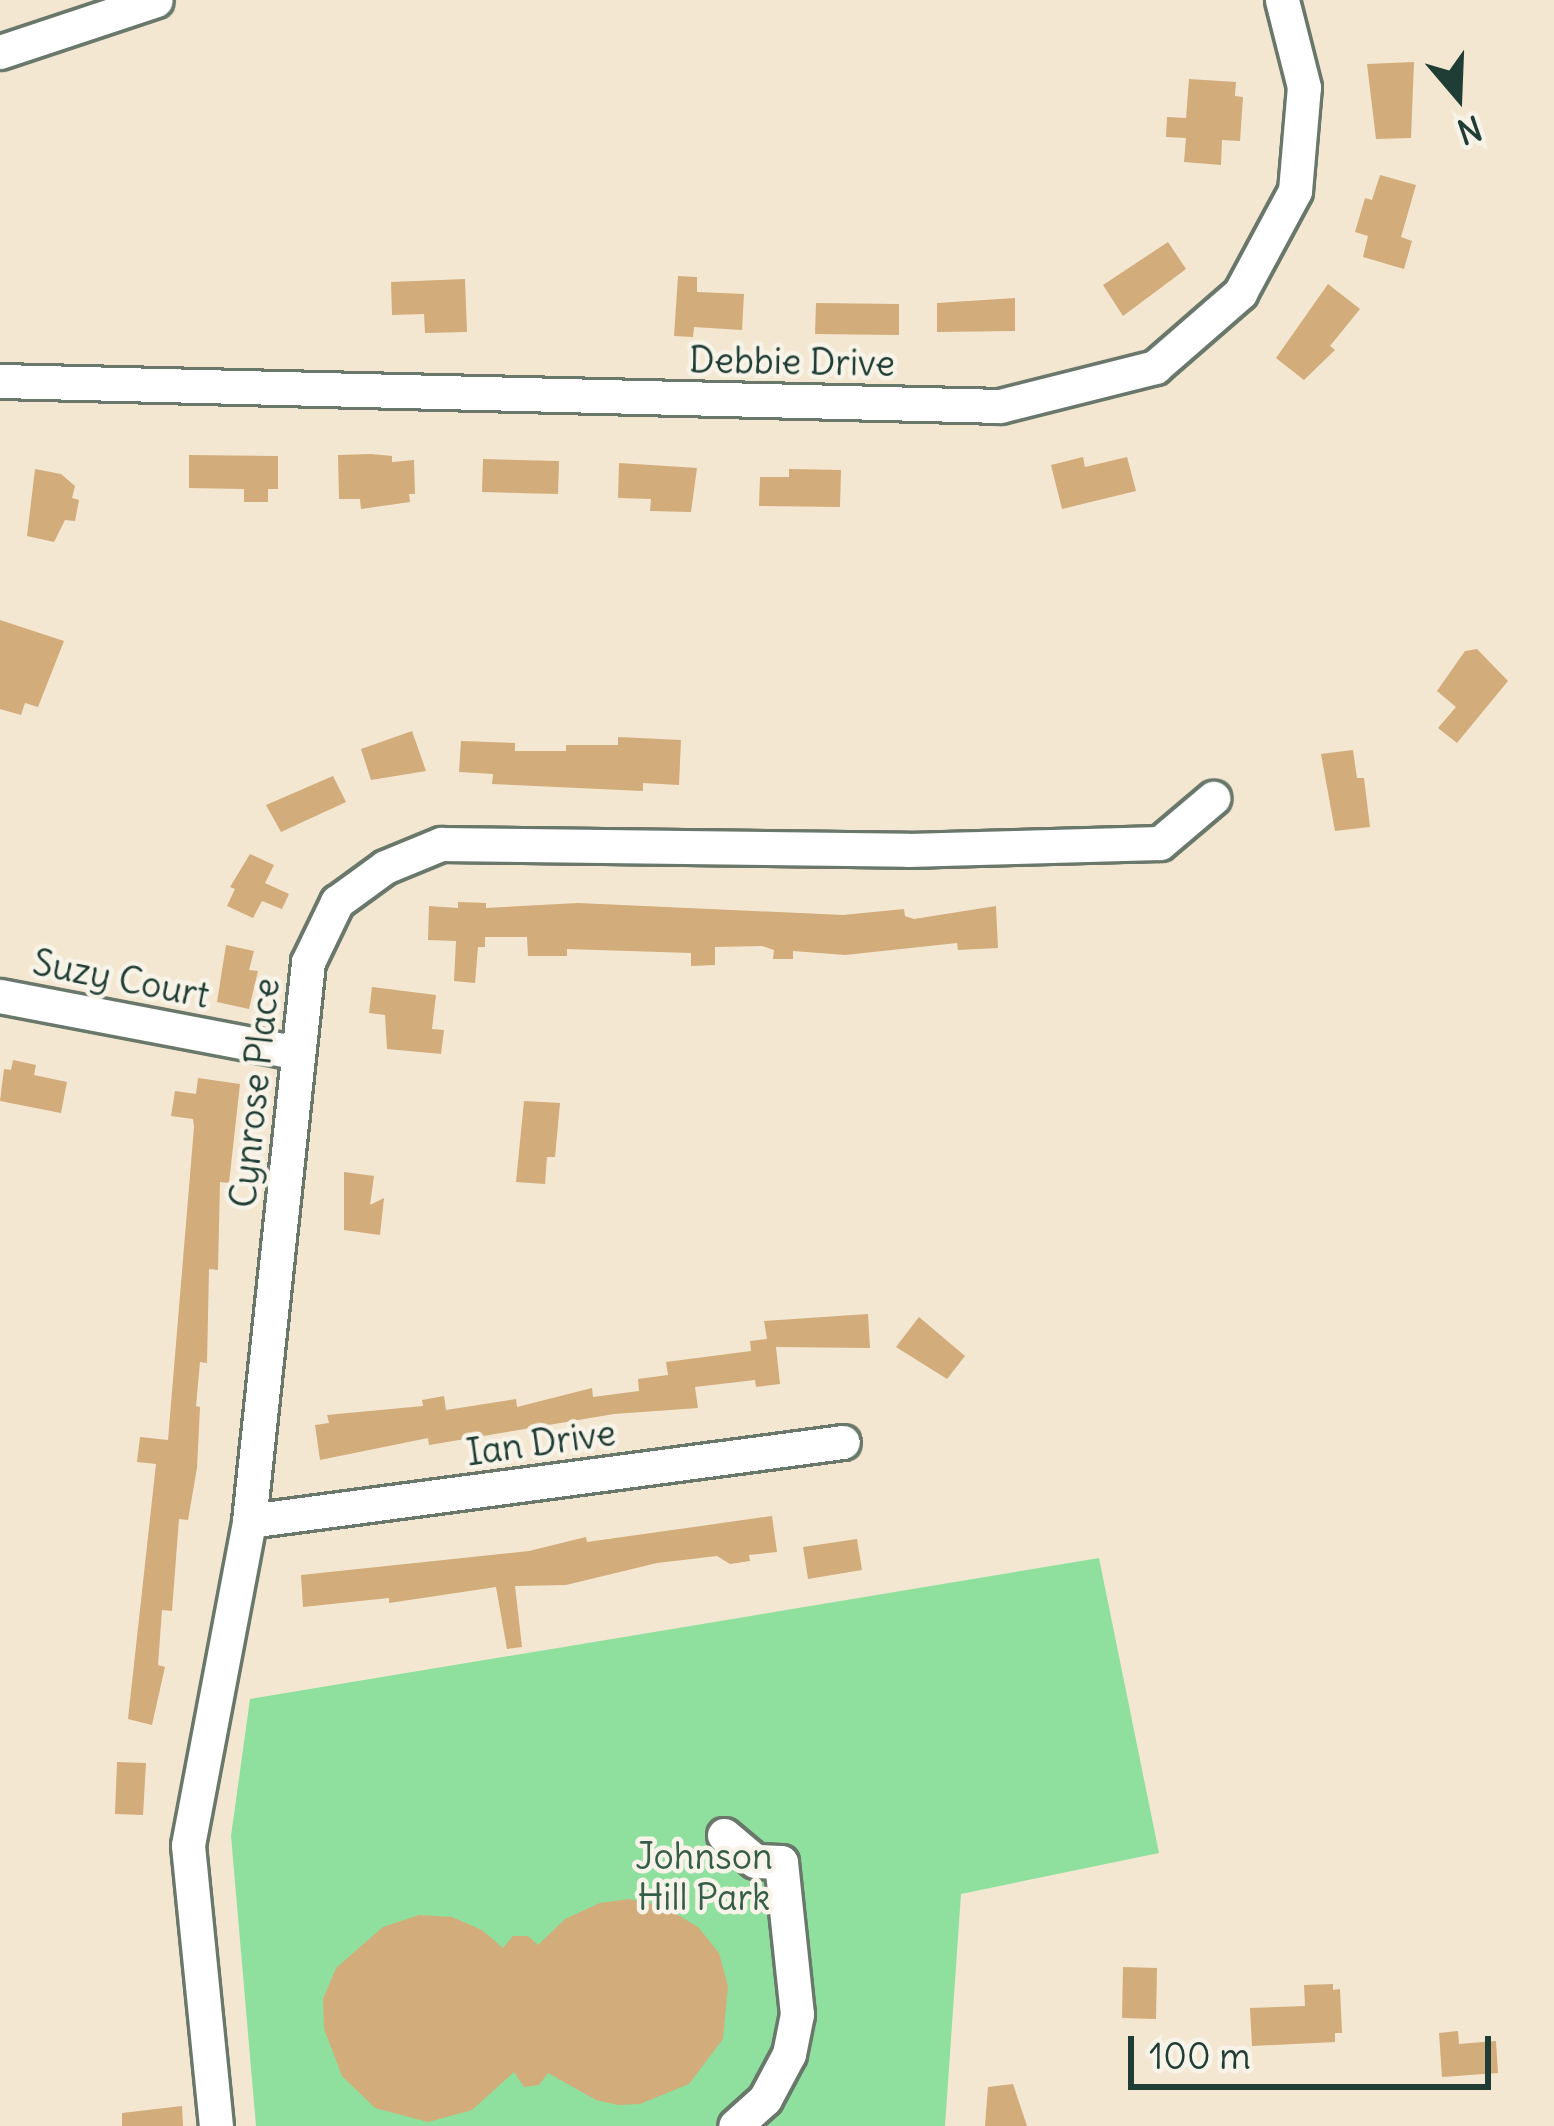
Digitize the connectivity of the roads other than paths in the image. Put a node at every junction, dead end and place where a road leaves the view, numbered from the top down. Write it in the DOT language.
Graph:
graph roads {
  1 [pos="156,0"];
  2 [pos="1282,0"];
  3 [pos="0,52"];
  4 [pos="0,381"];
  5 [pos="1213,798"];
  6 [pos="0,996"];
  7 [pos="298,1053"];
  8 [pos="843,1442"];
  9 [pos="249,1522"];
  10 [pos="724,1835"];
  11 [pos="216,2126"];
  12 [pos="735,2126"];
  1 -- 3 [label="street"];
  2 -- 4 [label="street, Debbie Drive"];
  5 -- 7 [label="street, Cynrose Place"];
  6 -- 7 [label="street, Suzy Court"];
  7 -- 9 [label="street, Cynrose Place"];
  8 -- 9 [label="street, Ian Drive"];
  9 -- 11 [label="street, Cynrose Place"];
  10 -- 12 [label="street"];
}
